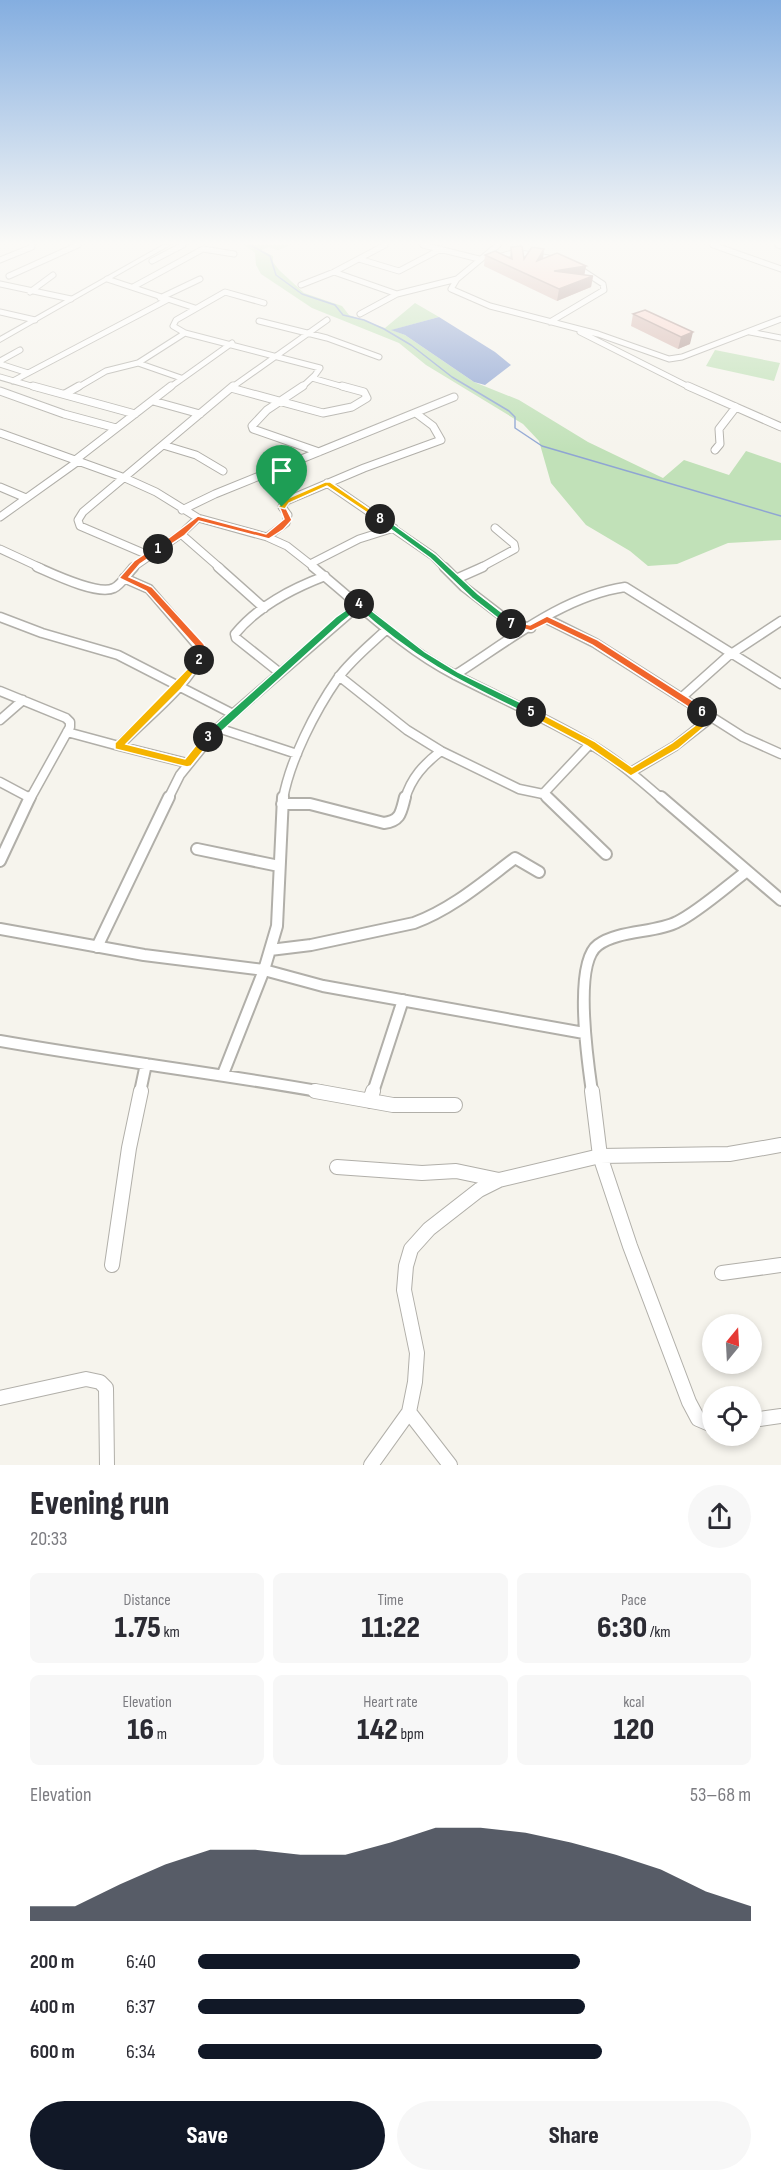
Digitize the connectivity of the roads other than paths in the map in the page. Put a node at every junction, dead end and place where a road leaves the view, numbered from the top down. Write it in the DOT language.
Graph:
graph roads {
  1 [pos="6,313"];
  2 [pos="46,313"];
  3 [pos="143,313"];
  4 [pos="187,313"];
  5 [pos="518,313"];
  6 [pos="565,313"];
  7 [pos="35,320"];
  8 [pos="327,320"];
  9 [pos="781,320"];
  10 [pos="259,321"];
  11 [pos="550,322"];
  12 [pos="576,329"];
  13 [pos="185,333"];
  14 [pos="306,333"];
  15 [pos="750,333"];
  16 [pos="781,338"];
  17 [pos="0,340"];
  18 [pos="232,343"];
  19 [pos="20,350"];
  20 [pos="276,355"];
  21 [pos="379,357"];
  22 [pos="669,358"];
  23 [pos="0,362"];
  24 [pos="138,363"];
  25 [pos="28,373"];
  26 [pos="665,374"];
  27 [pos="0,377"];
  28 [pos="181,378"];
  29 [pos="312,378"];
  30 [pos="13,381"];
  31 [pos="231,388"];
  32 [pos="0,391"];
  33 [pos="65,394"];
  34 [pos="454,397"];
  35 [pos="153,401"];
  36 [pos="280,401"];
  37 [pos="736,407"];
  38 [pos="135,414"];
  39 [pos="200,414"];
  40 [pos="417,414"];
  41 [pos="781,427"];
  42 [pos="116,428"];
  43 [pos="0,433"];
  44 [pos="163,445"];
  45 [pos="714,450"];
  46 [pos="319,452"];
  47 [pos="76,461"];
  48 [pos="223,471"];
  49 [pos="125,478"];
  50 [pos="327,483"];
  51 [pos="0,487"];
  52 [pos="26,498"];
  53 [pos="182,510"];
  54 [pos="0,517"];
  55 [pos="198,518"];
  56 [pos="394,528"];
  57 [pos="495,528"];
  58 [pos="181,534"];
  59 [pos="267,537"];
  60 [pos="0,549"];
  61 [pos="148,555"];
  62 [pos="310,564"];
  63 [pos="325,576"];
  64 [pos="124,578"];
  65 [pos="456,579"];
  66 [pos="360,604"];
  67 [pos="264,608"];
  68 [pos="0,617"];
  69 [pos="547,619"];
  70 [pos="781,621"];
  71 [pos="512,624"];
  72 [pos="531,628"];
  73 [pos="387,629"];
  74 [pos="519,636"];
  75 [pos="731,652"];
  76 [pos="280,673"];
  77 [pos="455,675"];
  78 [pos="339,676"];
  79 [pos="781,684"];
  80 [pos="178,687"];
  81 [pos="0,691"];
  82 [pos="681,698"];
  83 [pos="23,700"];
  84 [pos="233,714"];
  85 [pos="712,717"];
  86 [pos="0,720"];
  87 [pos="218,728"];
  88 [pos="68,732"];
  89 [pos="590,744"];
  90 [pos="118,746"];
  91 [pos="441,751"];
  92 [pos="297,754"];
  93 [pos="781,754"];
  94 [pos="187,763"];
  95 [pos="631,772"];
  96 [pos="0,782"];
  97 [pos="543,795"];
  98 [pos="30,798"];
  99 [pos="282,804"];
  100 [pos="4,844"];
  101 [pos="197,849"];
  102 [pos="606,854"];
  103 [pos="0,861"];
  104 [pos="279,866"];
  105 [pos="747,871"];
  106 [pos="539,872"];
  107 [pos="779,894"];
  108 [pos="0,929"];
  109 [pos="97,947"];
  110 [pos="270,950"];
  111 [pos="264,970"];
  112 [pos="403,1000"];
  113 [pos="584,1033"];
  114 [pos="0,1041"];
  115 [pos="146,1064"];
  116 [pos="222,1074"];
  117 [pos="370,1101"];
  118 [pos="455,1105"];
  119 [pos="781,1145"];
  120 [pos="600,1156"];
  121 [pos="337,1167"];
  122 [pos="499,1180"];
  123 [pos="112,1265"];
  124 [pos="781,1265"];
  125 [pos="722,1273"];
  126 [pos="0,1398"];
  127 [pos="409,1412"];
  128 [pos="781,1416"];
  129 [pos="762,1419"];
  130 [pos="702,1421"];
  131 [pos="107,1465"];
  132 [pos="371,1465"];
  133 [pos="450,1465"];
  1 -- 7 [label="street"];
  2 -- 7 [label="highway"];
  3 -- 25 [label="street"];
  4 -- 13 [label="street"];
  5 -- 11 [label="street"];
  6 -- 11 [label="street"];
  7 -- 17 [label="highway"];
  8 -- 14 [label="street"];
  9 -- 15 [label="street"];
  10 -- 14 [label="street"];
  11 -- 12 [label="street"];
  12 -- 22 [label="street"];
  12 -- 26 [label="street"];
  13 -- 18 [label="street"];
  13 -- 24 [label="street"];
  14 -- 20 [label="street"];
  14 -- 21 [label="street"];
  15 -- 16 [label="street"];
  15 -- 22 [label="street"];
  18 -- 20 [label="street"];
  18 -- 28 [label="street"];
  19 -- 23 [label="street"];
  20 -- 29 [label="street"];
  20 -- 31 [label="street"];
  22 -- 26 [label="street"];
  23 -- 25 [label="street"];
  24 -- 28 [label="street"];
  24 -- 33 [label="street"];
  25 -- 30 [label="street"];
  26 -- 37 [label="street"];
  27 -- 30 [label="street"];
  28 -- 35 [label="street"];
  29 -- 36 [label="street"];
  29 -- 36 [label="street"];
  30 -- 33 [label="street"];
  31 -- 36 [label="street"];
  31 -- 39 [label="street"];
  32 -- 42 [label="street"];
  33 -- 38 [label="street"];
  34 -- 40 [label="street"];
  35 -- 38 [label="street"];
  35 -- 39 [label="street"];
  36 -- 46 [label="street"];
  37 -- 41 [label="street"];
  37 -- 45 [label="street"];
  38 -- 42 [label="street"];
  39 -- 44 [label="street"];
  40 -- 46 [label="street"];
  40 -- 50 [label="street"];
  42 -- 47 [label="street"];
  43 -- 47 [label="street"];
  44 -- 48 [label="street"];
  44 -- 49 [label="street"];
  46 -- 53 [label="street"];
  47 -- 49 [label="street"];
  47 -- 52 [label="street"];
  49 -- 53 [label="street"];
  49 -- 61 [label="street"];
  50 -- 56 [label="street"];
  50 -- 59 [label="street"];
  51 -- 52 [label="street"];
  52 -- 54 [label="street"];
  53 -- 55 [label="street"];
  55 -- 58 [label="street"];
  55 -- 59 [label="street"];
  56 -- 62 [label="street"];
  56 -- 65 [label="street"];
  57 -- 65 [label="street"];
  58 -- 61 [label="street"];
  58 -- 67 [label="street"];
  59 -- 62 [label="street"];
  60 -- 64 [label="street"];
  61 -- 64 [label="street"];
  62 -- 63 [label="street"];
  63 -- 66 [label="street"];
  63 -- 67 [label="street"];
  64 -- 80 [label="street"];
  65 -- 71 [label="street"];
  66 -- 73 [label="street"];
  66 -- 76 [label="street"];
  67 -- 76 [label="street"];
  68 -- 80 [label="street"];
  69 -- 72 [label="street"];
  69 -- 75 [label="street"];
  69 -- 82 [label="street"];
  70 -- 75 [label="street"];
  71 -- 72 [label="street"];
  71 -- 74 [label="street"];
  72 -- 74 [label="street"];
  73 -- 77 [label="street"];
  73 -- 78 [label="street"];
  74 -- 77 [label="street"];
  75 -- 79 [label="street"];
  75 -- 82 [label="street"];
  76 -- 84 [label="street"];
  77 -- 89 [label="street"];
  78 -- 91 [label="street"];
  78 -- 92 [label="street"];
  80 -- 84 [label="street"];
  80 -- 90 [label="street"];
  81 -- 83 [label="street"];
  82 -- 85 [label="street"];
  83 -- 86 [label="street"];
  83 -- 88 [label="street"];
  84 -- 87 [label="street"];
  85 -- 93 [label="street"];
  85 -- 95 [label="street"];
  87 -- 92 [label="street"];
  87 -- 94 [label="street"];
  88 -- 90 [label="street"];
  88 -- 98 [label="street"];
  89 -- 95 [label="street"];
  89 -- 97 [label="street"];
  90 -- 94 [label="street"];
  91 -- 97 [label="street"];
  91 -- 99 [label="street"];
  92 -- 99 [label="street"];
  94 -- 109 [label="street"];
  95 -- 105 [label="street"];
  96 -- 98 [label="street"];
  97 -- 102 [label="street"];
  98 -- 100 [label="street"];
  99 -- 104 [label="street"];
  100 -- 103 [label="street"];
  101 -- 104 [label="street"];
  104 -- 110 [label="street"];
  105 -- 107 [label="street"];
  105 -- 113 [label="street"];
  106 -- 110 [label="street"];
  108 -- 109 [label="street"];
  109 -- 111 [label="street"];
  110 -- 111 [label="street"];
  111 -- 112 [label="street"];
  111 -- 116 [label="street"];
  112 -- 113 [label="street"];
  112 -- 117 [label="street"];
  113 -- 120 [label="street"];
  114 -- 115 [label="street"];
  115 -- 116 [label="street"];
  115 -- 123 [label="street"];
  116 -- 117 [label="street"];
  117 -- 118 [label="street"];
  119 -- 120 [label="street"];
  120 -- 122 [label="street"];
  120 -- 130 [label="street"];
  121 -- 122 [label="street"];
  122 -- 127 [label="street"];
  124 -- 125 [label="street"];
  126 -- 131 [label="street"];
  127 -- 132 [label="street"];
  127 -- 133 [label="street"];
  128 -- 129 [label="street"];
}
